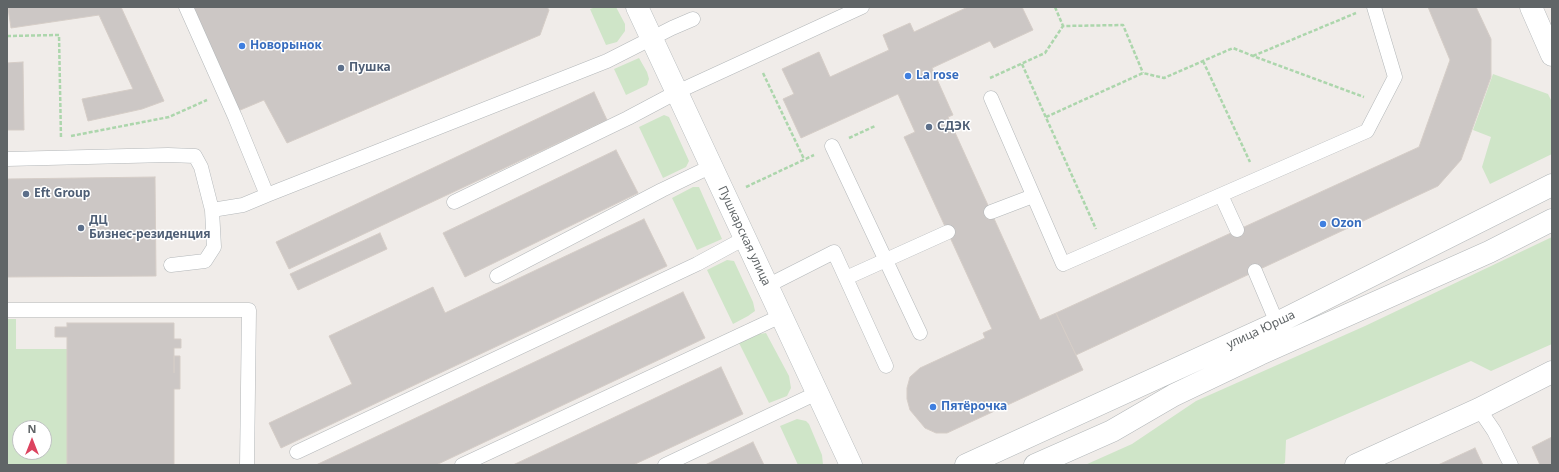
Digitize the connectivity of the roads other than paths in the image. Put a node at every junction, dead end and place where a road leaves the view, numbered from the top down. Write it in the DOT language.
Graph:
graph roads {
  1 [pos="186,7"];
  2 [pos="637,7"];
  3 [pos="862,7"];
  4 [pos="1374,7"];
  5 [pos="1531,7"];
  6 [pos="693,19"];
  7 [pos="652,38"];
  8 [pos="1552,55"];
  9 [pos="676,92"];
  10 [pos="991,98"];
  11 [pos="832,146"];
  12 [pos="7,159"];
  13 [pos="712,166"];
  14 [pos="1552,185"];
  15 [pos="267,195"];
  16 [pos="1221,195"];
  17 [pos="1033,196"];
  18 [pos="454,202"];
  19 [pos="212,210"];
  20 [pos="991,212"];
  21 [pos="1552,220"];
  22 [pos="1237,230"];
  23 [pos="948,232"];
  24 [pos="745,238"];
  25 [pos="886,260"];
  26 [pos="171,265"];
  27 [pos="1255,271"];
  28 [pos="497,276"];
  29 [pos="846,278"];
  30 [pos="767,286"];
  31 [pos="7,310"];
  32 [pos="781,316"];
  33 [pos="1277,323"];
  34 [pos="920,333"];
  35 [pos="1285,343"];
  36 [pos="886,366"];
  37 [pos="1552,372"];
  38 [pos="817,393"];
  39 [pos="1479,409"];
  40 [pos="297,452"];
  41 [pos="247,465"];
  42 [pos="462,465"];
  43 [pos="665,465"];
  44 [pos="851,465"];
  45 [pos="966,465"];
  46 [pos="1035,465"];
  47 [pos="1356,465"];
  48 [pos="1510,465"];
  1 -- 15 [label="lane"];
  2 -- 7 [label="main road, Пушкарская улица"];
  3 -- 9 [label="lane"];
  4 -- 16 [label="lane"];
  5 -- 8 [label="main road"];
  6 -- 7 [label="lane"];
  7 -- 9 [label="main road, Пушкарская улица"];
  7 -- 15 [label="lane"];
  9 -- 13 [label="main road, Пушкарская улица"];
  9 -- 18 [label="lane"];
  10 -- 17 [label="lane"];
  11 -- 25 [label="lane"];
  12 -- 19 [label="lane"];
  13 -- 24 [label="main road, Пушкарская улица"];
  13 -- 28 [label="lane"];
  14 -- 33 [label="main road, улица Юрша"];
  15 -- 19 [label="lane"];
  16 -- 17 [label="lane"];
  16 -- 22 [label="lane"];
  17 -- 20 [label="lane"];
  19 -- 26 [label="lane"];
  21 -- 35 [label="main road, улица Юрша"];
  23 -- 25 [label="lane"];
  24 -- 30 [label="main road, Пушкарская улица"];
  24 -- 40 [label="lane"];
  25 -- 29 [label="lane"];
  25 -- 34 [label="lane"];
  27 -- 33 [label="lane"];
  29 -- 30 [label="lane"];
  29 -- 36 [label="lane"];
  30 -- 32 [label="main road, Пушкарская улица"];
  31 -- 41 [label="lane"];
  32 -- 38 [label="main road, Пушкарская улица"];
  32 -- 42 [label="lane"];
  33 -- 35 [label="main road"];
  33 -- 45 [label="main road, улица Юрша"];
  35 -- 46 [label="main road, улица Юрша"];
  37 -- 39 [label="main road"];
  38 -- 43 [label="lane"];
  38 -- 44 [label="main road, Пушкарская улица"];
  39 -- 47 [label="main road"];
  39 -- 48 [label="lane"];
}
